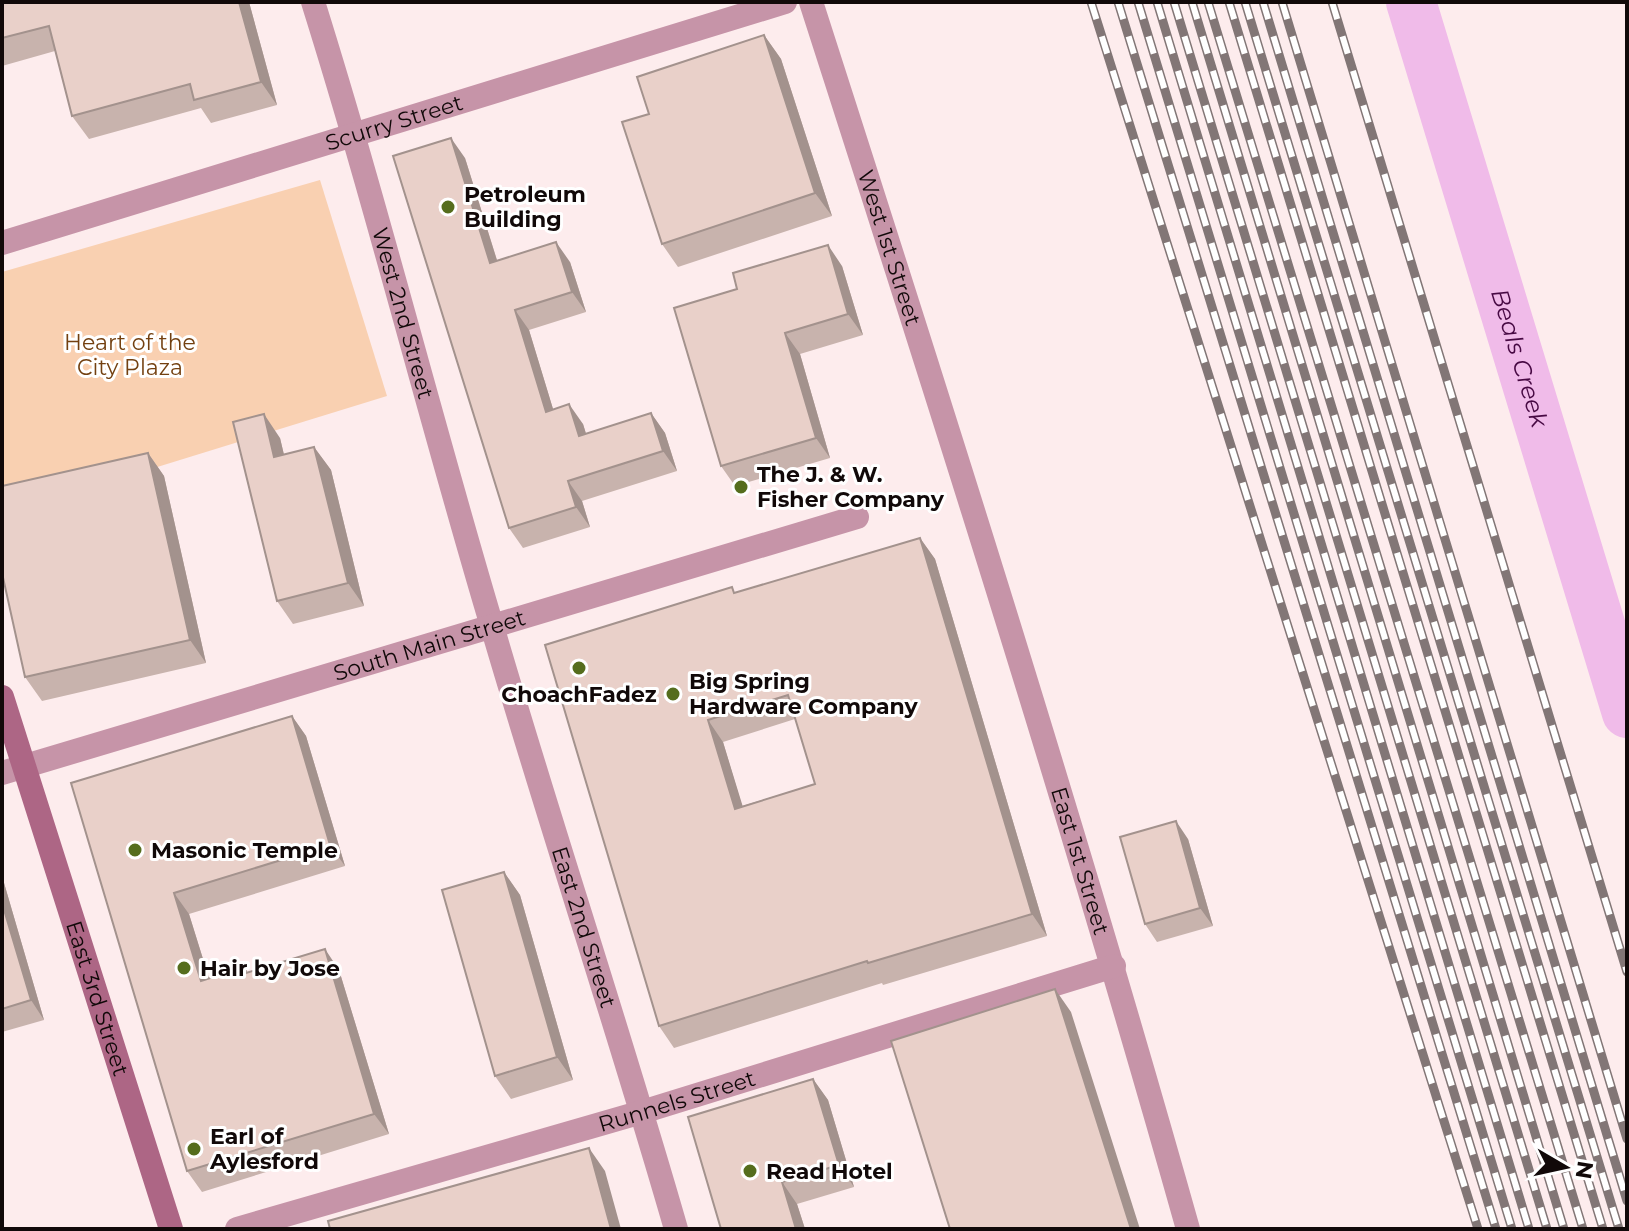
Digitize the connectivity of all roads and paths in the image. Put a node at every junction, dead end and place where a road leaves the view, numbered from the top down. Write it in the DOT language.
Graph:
graph roads {
  1 [pos="313,2"];
  2 [pos="785,2"];
  3 [pos="811,2"];
  4 [pos="355,134"];
  5 [pos="2,243"];
  6 [pos="970,494"];
  7 [pos="857,517"];
  8 [pos="492,626"];
  9 [pos="2,697"];
  10 [pos="13,770"];
  11 [pos="1114,966"];
  12 [pos="642,1112"];
  13 [pos="171,1229"];
  14 [pos="237,1229"];
  15 [pos="676,1229"];
  16 [pos="1188,1229"];
  1 -- 4 [label="street, West 2nd Street"];
  2 -- 4 [label="street, Scurry Street"];
  3 -- 6 [label="street, West 1st Street"];
  4 -- 5 [label="street, Scurry Street"];
  4 -- 8 [label="street, West 2nd Street"];
  6 -- 11 [label="street, East 1st Street"];
  7 -- 8 [label="street, South Main Street"];
  8 -- 10 [label="street, South Main Street"];
  8 -- 12 [label="street, East 2nd Street"];
  9 -- 10 [label="main road, East 3rd Street"];
  10 -- 13 [label="main road, East 3rd Street"];
  11 -- 12 [label="street, Runnels Street"];
  11 -- 16 [label="street, East 1st Street"];
  12 -- 14 [label="street, Runnels Street"];
  12 -- 15 [label="street, East 2nd Street"];
}
